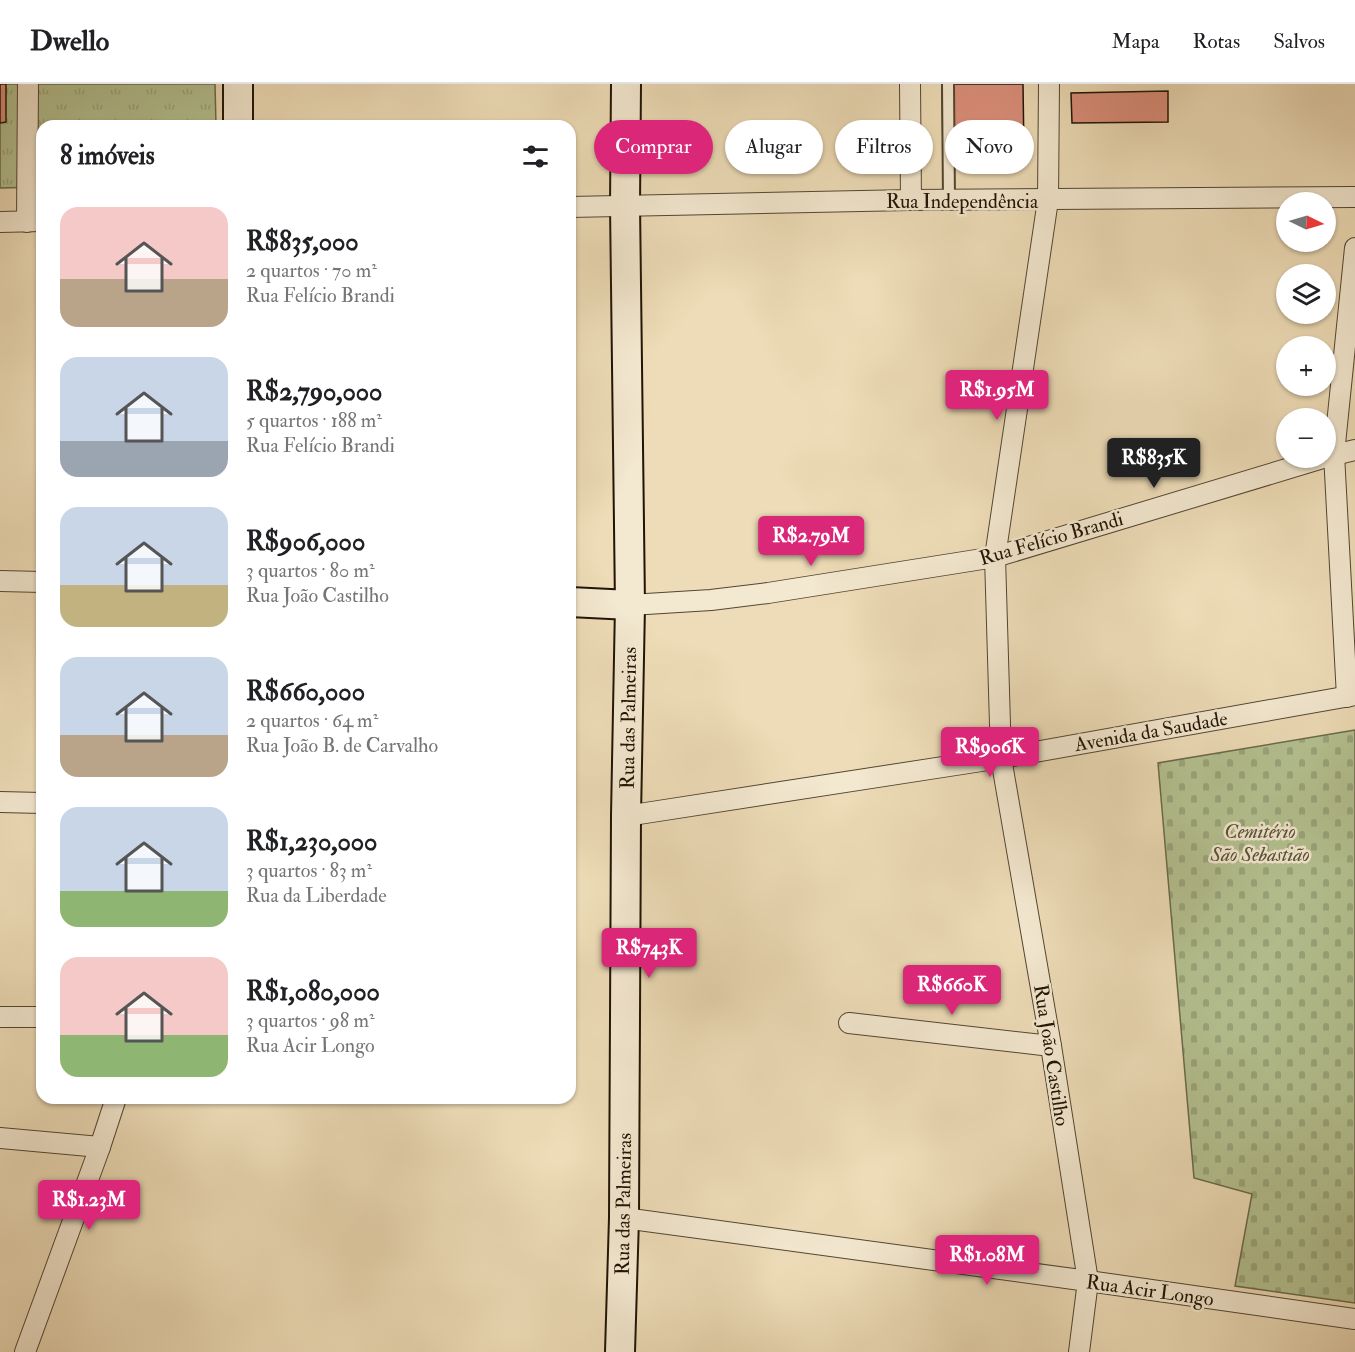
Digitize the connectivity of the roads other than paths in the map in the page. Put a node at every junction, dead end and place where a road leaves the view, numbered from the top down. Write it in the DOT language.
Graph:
graph roads {
  1 [pos="28,84"];
  2 [pos="238,84"];
  3 [pos="626,84"];
  4 [pos="910,84"];
  5 [pos="948,84"];
  6 [pos="1049,84"];
  7 [pos="238,120"];
  8 [pos="1355,197"];
  9 [pos="911,200"];
  10 [pos="949,200"];
  11 [pos="1048,200"];
  12 [pos="625,206"];
  13 [pos="576,207"];
  14 [pos="35,221"];
  15 [pos="0,222"];
  16 [pos="1355,248"];
  17 [pos="1334,408"];
  18 [pos="1355,450"];
  19 [pos="1336,454"];
  20 [pos="1288,468"];
  21 [pos="1329,468"];
  22 [pos="995,557"];
  23 [pos="0,581"];
  24 [pos="36,582"];
  25 [pos="576,602"];
  26 [pos="630,604"];
  27 [pos="1351,696"];
  28 [pos="1001,758"];
  29 [pos="0,802"];
  30 [pos="36,803"];
  31 [pos="626,816"];
  32 [pos="0,1017"];
  33 [pos="36,1017"];
  34 [pos="849,1023"];
  35 [pos="1051,1046"];
  36 [pos="114,1104"];
  37 [pos="0,1138"];
  38 [pos="100,1147"];
  39 [pos="624,1218"];
  40 [pos="1088,1281"];
  41 [pos="1355,1319"];
  42 [pos="25,1352"];
  43 [pos="620,1352"];
  44 [pos="1079,1352"];
  1 -- 14 [label="street"];
  2 -- 7 [label="main road"];
  3 -- 12 [label="main road, Rua das Palmeiras"];
  4 -- 9 [label="street"];
  5 -- 10 [label="lane"];
  6 -- 11 [label="street, Rua João Castilho"];
  8 -- 11 [label="street, Rua Independência"];
  9 -- 10 [label="street, Rua Independência"];
  9 -- 12 [label="street, Rua Independência"];
  10 -- 11 [label="street, Rua Independência"];
  11 -- 22 [label="street, Rua João Castilho"];
  12 -- 13 [label="street, Rua Independência"];
  12 -- 26 [label="main road, Rua das Palmeiras"];
  14 -- 15 [label="street"];
  16 -- 17 [label="street"];
  18 -- 19 [label="street, Rua Felício Brandi"];
  20 -- 22 [label="street, Rua Felício Brandi"];
  21 -- 27 [label="street"];
  22 -- 26 [label="street, Rua Felício Brandi"];
  22 -- 28 [label="street, Rua João Castilho"];
  23 -- 24 [label="street"];
  25 -- 26 [label="main road"];
  26 -- 31 [label="main road, Rua das Palmeiras"];
  27 -- 28 [label="street, Avenida da Saudade"];
  28 -- 31 [label="street, Avenida da Saudade"];
  28 -- 35 [label="street, Rua João Castilho"];
  29 -- 30 [label="street"];
  31 -- 39 [label="main road, Rua das Palmeiras"];
  32 -- 33 [label="street"];
  34 -- 35 [label="street"];
  35 -- 40 [label="street, Rua João Castilho"];
  36 -- 38 [label="street"];
  37 -- 38 [label="street"];
  38 -- 42 [label="street"];
  39 -- 40 [label="street, Rua Acir Longo"];
  39 -- 43 [label="main road, Rua das Palmeiras"];
  40 -- 41 [label="street, Rua Acir Longo"];
  40 -- 44 [label="street, Rua João Castilho"];
}
